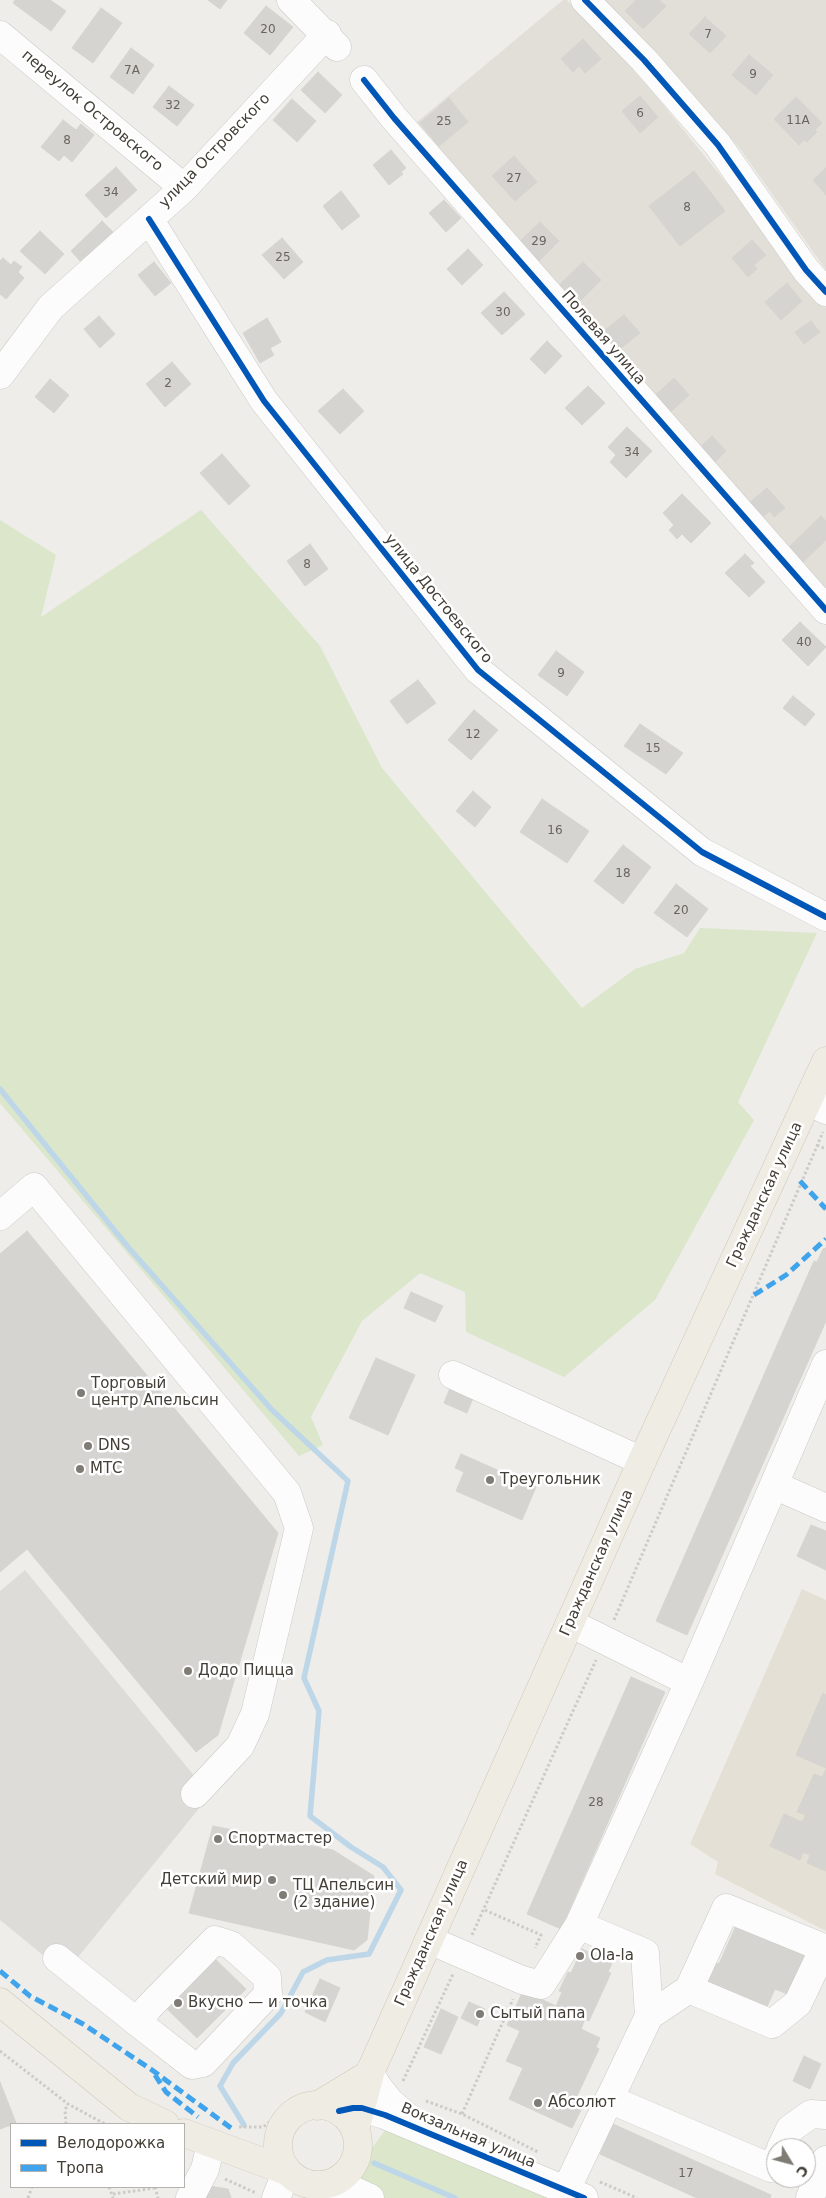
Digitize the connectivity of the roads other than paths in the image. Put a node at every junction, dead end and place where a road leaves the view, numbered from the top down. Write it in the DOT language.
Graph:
graph roads {
  1 [pos="292,0"];
  2 [pos="585,0"];
  3 [pos="0,35"];
  4 [pos="364,80"];
  5 [pos="184,188"];
  6 [pos="149,219"];
  7 [pos="826,292"];
  8 [pos="0,375"];
  9 [pos="826,610"];
  10 [pos="826,918"];
  11 [pos="826,1061"];
  12 [pos="817,1105"];
  13 [pos="0,1216"];
  14 [pos="826,1364"];
  15 [pos="453,1375"];
  16 [pos="642,1461"];
  17 [pos="774,1485"];
  18 [pos="826,1508"];
  19 [pos="570,1623"];
  20 [pos="689,1682"];
  21 [pos="196,1794"];
  22 [pos="579,1925"];
  23 [pos="429,1940"];
  24 [pos="57,1958"];
  25 [pos="689,1989"];
  26 [pos="0,2002"];
  27 [pos="649,2016"];
  28 [pos="137,2022"];
  29 [pos="371,2071"];
  30 [pos="609,2099"];
  31 [pos="335,2111"];
  32 [pos="826,2115"];
  33 [pos="163,2123"];
  34 [pos="185,2133"];
  35 [pos="428,2133"];
  36 [pos="279,2135"];
  37 [pos="221,2136"];
  38 [pos="786,2138"];
  39 [pos="826,2160"];
  40 [pos="766,2166"];
  41 [pos="287,2171"];
  42 [pos="575,2186"];
  43 [pos="332,2190"];
  44 [pos="190,2198"];
  45 [pos="276,2198"];
  46 [pos="370,2198"];
  47 [pos="810,2198"];
  1 -- 5 [label="street, улица Островского"];
  2 -- 7 [label="street"];
  3 -- 5 [label="street, переулок Островского"];
  4 -- 9 [label="street, Полевая улица"];
  5 -- 6 [label="street, улица Островского"];
  6 -- 8 [label="street, улица Островского"];
  6 -- 10 [label="street, улица Достоевского"];
  11 -- 12 [label="main road, Гражданская улица"];
  12 -- 16 [label="main road, Гражданская улица"];
  13 -- 21 [label="street"];
  14 -- 17 [label="street"];
  15 -- 16 [label="street"];
  16 -- 19 [label="main road, Гражданская улица"];
  17 -- 18 [label="street"];
  17 -- 20 [label="street"];
  19 -- 20 [label="street"];
  19 -- 23 [label="main road, Гражданская улица"];
  20 -- 22 [label="street"];
  22 -- 23 [label="street"];
  22 -- 27 [label="street"];
  23 -- 29 [label="main road, Гражданская улица"];
  24 -- 28 [label="street"];
  25 -- 25 [label="street"];
  25 -- 27 [label="street"];
  26 -- 33 [label="main road"];
  27 -- 30 [label="street"];
  28 -- 28 [label="street"];
  29 -- 31 [label="main road"];
  29 -- 31 [label="main road, Гражданская улица"];
  29 -- 35 [label="street, Вокзальная улица"];
  30 -- 40 [label="street"];
  30 -- 42 [label="street"];
  31 -- 35 [label="street, Вокзальная улица"];
  31 -- 36 [label="main road"];
  31 -- 43 [label="main road"];
  32 -- 38 [label="street"];
  34 -- 37 [label="main road"];
  35 -- 42 [label="street, Вокзальная улица"];
  36 -- 37 [label="main road"];
  36 -- 41 [label="main road"];
  37 -- 41 [label="main road"];
  37 -- 44 [label="street"];
  39 -- 47 [label="street"];
  41 -- 43 [label="main road"];
  41 -- 45 [label="street"];
  43 -- 46 [label="street"];
}
